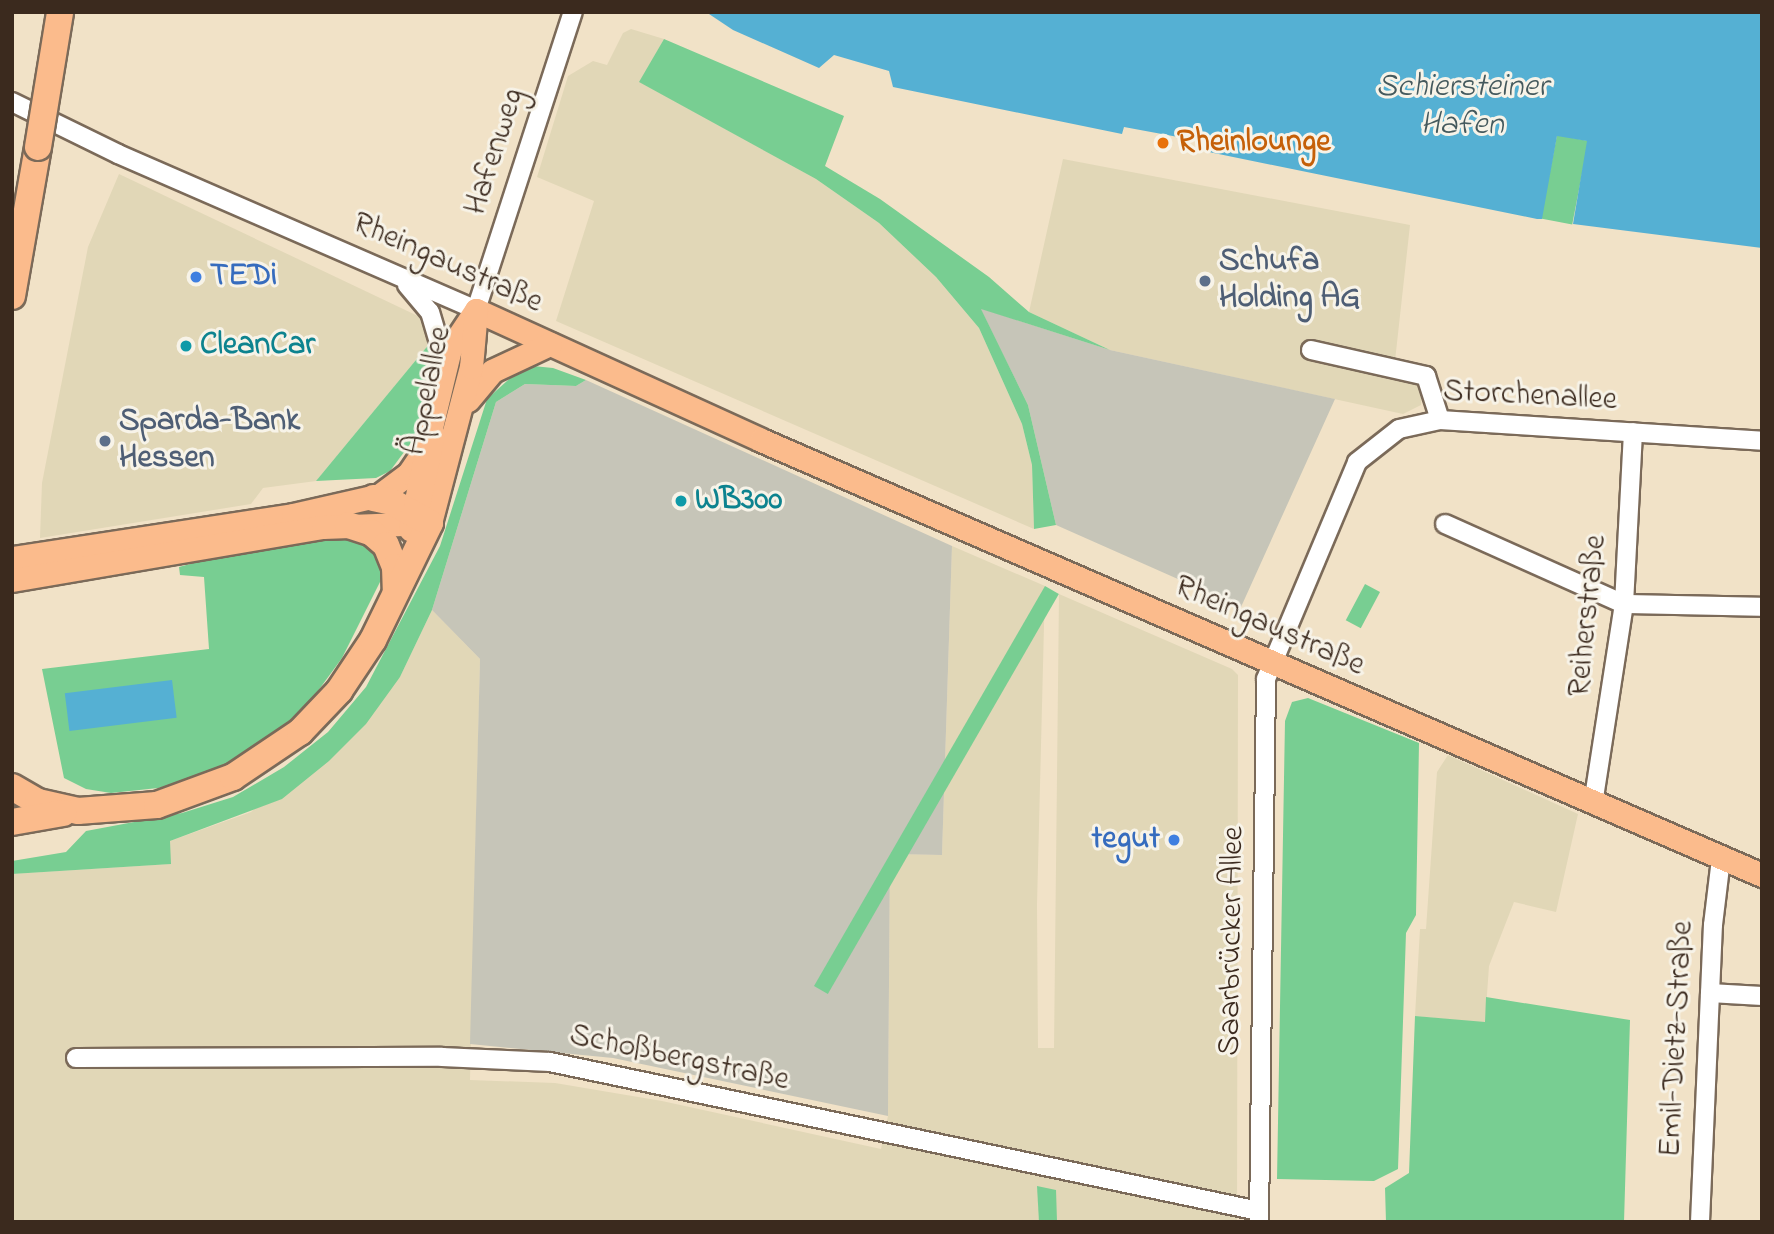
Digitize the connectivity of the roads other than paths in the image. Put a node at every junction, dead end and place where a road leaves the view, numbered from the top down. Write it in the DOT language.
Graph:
graph roads {
  1 [pos="60,12"];
  2 [pos="573,12"];
  3 [pos="12,102"];
  4 [pos="397,276"];
  5 [pos="12,296"];
  6 [pos="476,310"];
  7 [pos="550,344"];
  8 [pos="1311,350"];
  9 [pos="445,363"];
  10 [pos="462,409"];
  11 [pos="1440,420"];
  12 [pos="1633,432"];
  13 [pos="432,435"];
  14 [pos="1762,441"];
  15 [pos="373,498"];
  16 [pos="419,520"];
  17 [pos="1445,524"];
  18 [pos="348,525"];
  19 [pos="12,558"];
  20 [pos="12,580"];
  21 [pos="396,596"];
  22 [pos="1624,604"];
  23 [pos="1762,607"];
  24 [pos="1271,662"];
  25 [pos="12,787"];
  26 [pos="1593,804"];
  27 [pos="78,811"];
  28 [pos="12,821"];
  29 [pos="1721,859"];
  30 [pos="1762,869"];
  31 [pos="1762,875"];
  32 [pos="1710,993"];
  33 [pos="1762,996"];
  34 [pos="76,1058"];
  35 [pos="1259,1217"];
  36 [pos="1700,1222"];
  1 -- 5 [label="highway, bridge"];
  2 -- 6 [label="street, Hafenweg"];
  3 -- 4 [label="street, Rheingaustraße"];
  4 -- 6 [label="street, Rheingaustraße"];
  4 -- 9 [label="street"];
  6 -- 7 [label="main road, Rheingaustraße"];
  6 -- 9 [label="main road, Äppelallee"];
  6 -- 10 [label="main road, Äppelallee"];
  7 -- 10 [label="main road"];
  7 -- 24 [label="main road, Rheingaustraße"];
  8 -- 11 [label="street"];
  9 -- 13 [label="main road, Äppelallee"];
  10 -- 16 [label="main road, Äppelallee"];
  11 -- 12 [label="street, Storchenallee"];
  11 -- 24 [label="street, Storchenallee"];
  12 -- 14 [label="street, Storchenallee"];
  12 -- 22 [label="street, Reiherstraße"];
  13 -- 15 [label="main road, Äppelallee"];
  13 -- 16 [label="highway"];
  15 -- 16 [label="highway"];
  15 -- 19 [label="main road, Äppelallee"];
  16 -- 18 [label="main road"];
  16 -- 21 [label="highway"];
  17 -- 22 [label="street"];
  18 -- 20 [label="main road"];
  18 -- 21 [label="highway"];
  21 -- 27 [label="highway"];
  22 -- 23 [label="street"];
  22 -- 26 [label="street, Reiherstraße"];
  24 -- 26 [label="main road, Rheingaustraße"];
  24 -- 35 [label="street, Saarbrücker Allee"];
  25 -- 27 [label="highway"];
  26 -- 29 [label="main road, Rheingaustraße"];
  27 -- 28 [label="highway"];
  29 -- 30 [label="main road, Rheingaustraße"];
  29 -- 31 [label="main road, Rheingaustraße"];
  29 -- 32 [label="street, Emil-Dietz-Straße"];
  32 -- 33 [label="street"];
  32 -- 36 [label="street, Emil-Dietz-Straße"];
  34 -- 35 [label="street, Schoßbergstraße"];
}
